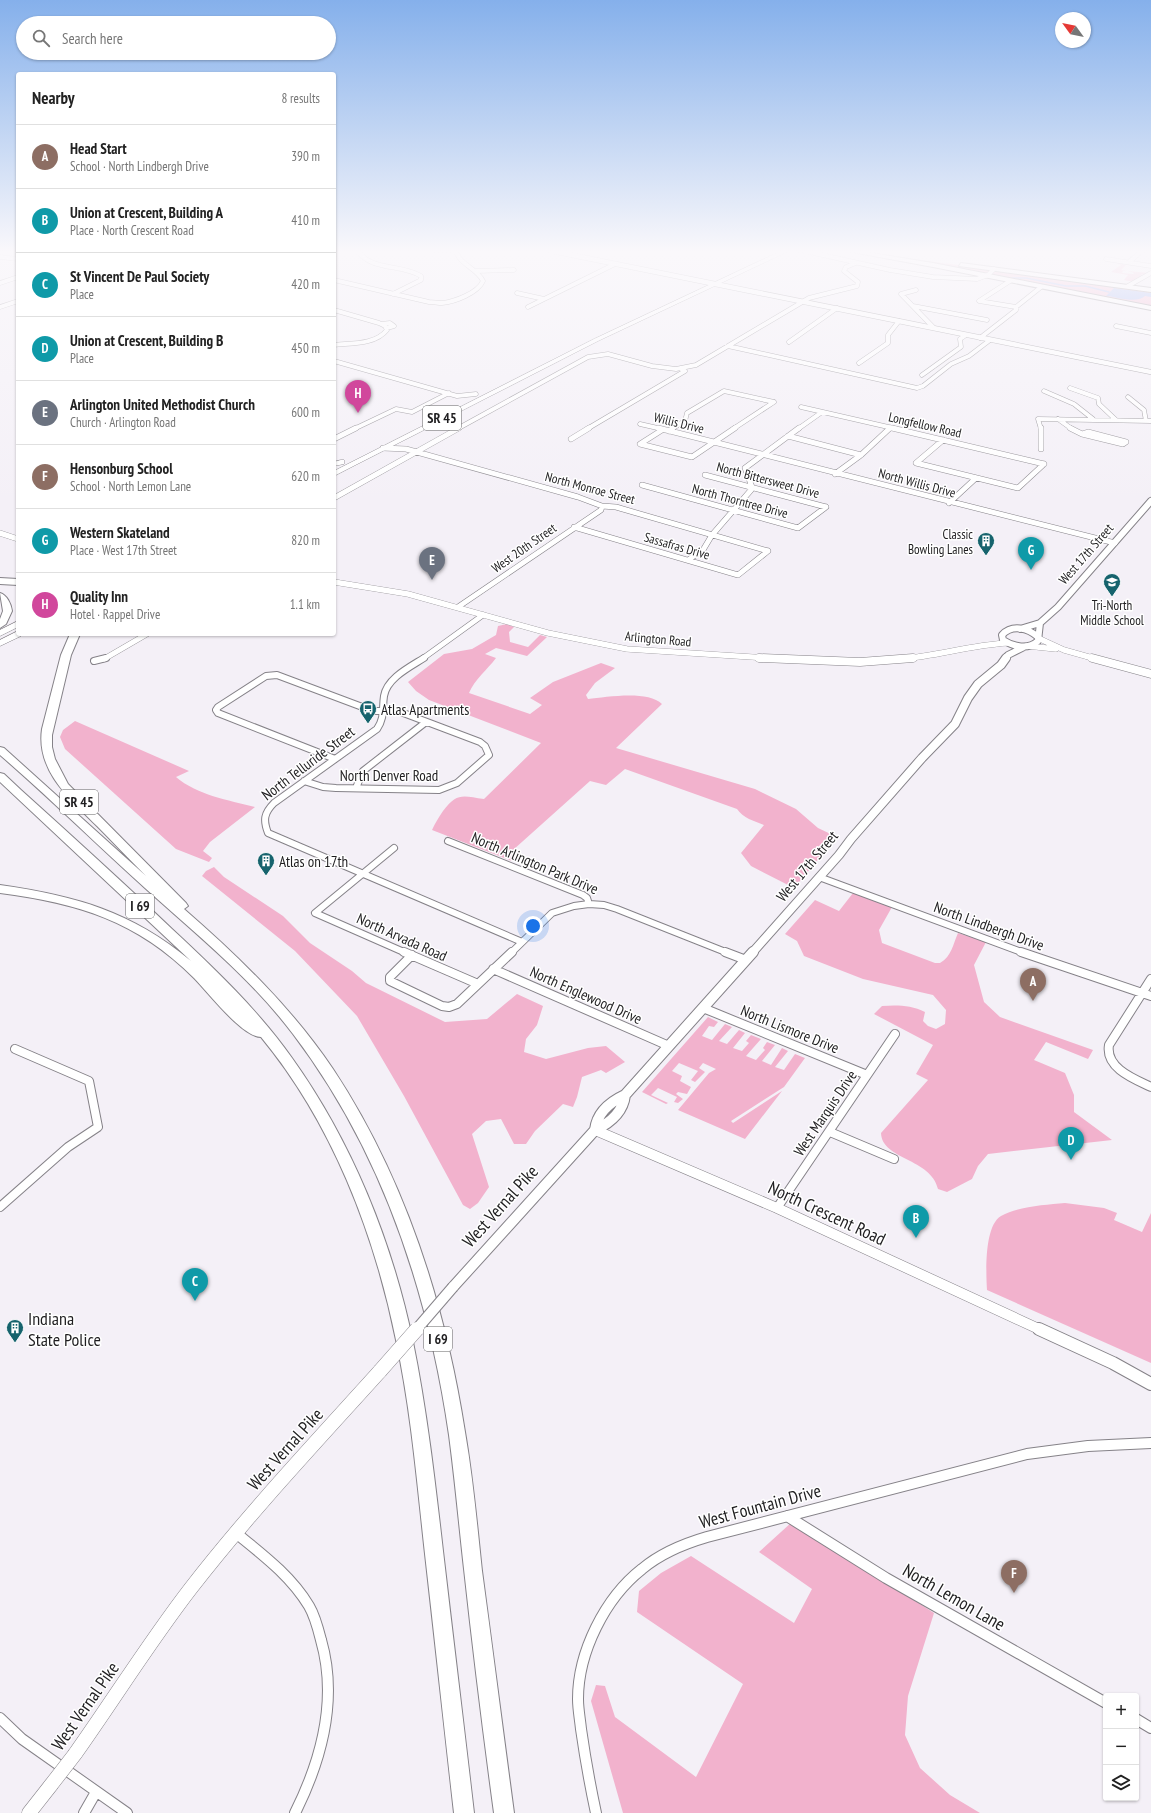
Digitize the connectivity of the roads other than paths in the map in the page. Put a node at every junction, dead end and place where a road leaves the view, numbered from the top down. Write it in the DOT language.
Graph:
graph roads {
  1 [pos="384,335"];
  2 [pos="601,335"];
  3 [pos="604,335"];
  4 [pos="747,335"];
  5 [pos="802,335"];
  6 [pos="889,335"];
  7 [pos="955,335"];
  8 [pos="984,335"];
  9 [pos="963,337"];
  10 [pos="980,338"];
  11 [pos="990,340"];
  12 [pos="789,342"];
  13 [pos="336,345"];
  14 [pos="728,346"];
  15 [pos="562,354"];
  16 [pos="336,362"];
  17 [pos="859,363"];
  18 [pos="681,369"];
  19 [pos="1151,372"];
  20 [pos="922,375"];
  21 [pos="1070,388"];
  22 [pos="1044,391"];
  23 [pos="449,393"];
  24 [pos="1128,397"];
  25 [pos="459,399"];
  26 [pos="801,407"];
  27 [pos="822,412"];
  28 [pos="1058,419"];
  29 [pos="1094,419"];
  30 [pos="1116,420"];
  31 [pos="1149,421"];
  32 [pos="426,423"];
  33 [pos="640,424"];
  34 [pos="891,428"];
  35 [pos="662,430"];
  36 [pos="669,432"];
  37 [pos="1082,434"];
  38 [pos="788,436"];
  39 [pos="336,438"];
  40 [pos="401,439"];
  41 [pos="571,439"];
  42 [pos="943,440"];
  43 [pos="713,442"];
  44 [pos="383,448"];
  45 [pos="406,448"];
  46 [pos="1041,449"];
  47 [pos="417,452"];
  48 [pos="861,454"];
  49 [pos="762,455"];
  50 [pos="336,464"];
  51 [pos="336,473"];
  52 [pos="835,474"];
  53 [pos="705,475"];
  54 [pos="976,478"];
  55 [pos="642,485"];
  56 [pos="752,487"];
  57 [pos="336,497"];
  58 [pos="1151,501"];
  59 [pos="949,503"];
  60 [pos="602,506"];
  61 [pos="826,508"];
  62 [pos="732,510"];
  63 [pos="574,527"];
  64 [pos="0,533"];
  65 [pos="712,535"];
  66 [pos="16,537"];
  67 [pos="1115,543"];
  68 [pos="768,551"];
  69 [pos="688,560"];
  70 [pos="0,580"];
  71 [pos="16,581"];
  72 [pos="336,582"];
  73 [pos="0,596"];
  74 [pos="458,607"];
  75 [pos="483,615"];
  76 [pos="1040,624"];
  77 [pos="0,625"];
  78 [pos="16,625"];
  79 [pos="1020,629"];
  80 [pos="0,633"];
  81 [pos="1002,633"];
  82 [pos="16,635"];
  83 [pos="74,636"];
  84 [pos="144,636"];
  85 [pos="1038,637"];
  86 [pos="0,643"];
  87 [pos="1008,643"];
  88 [pos="985,644"];
  89 [pos="1026,646"];
  90 [pos="1064,650"];
  91 [pos="1008,655"];
  92 [pos="94,661"];
  93 [pos="1151,674"];
  94 [pos="384,710"];
  95 [pos="426,722"];
  96 [pos="0,750"];
  97 [pos="335,759"];
  98 [pos="0,776"];
  99 [pos="304,781"];
  100 [pos="356,788"];
  101 [pos="448,842"];
  102 [pos="394,848"];
  103 [pos="363,874"];
  104 [pos="819,877"];
  105 [pos="0,889"];
  106 [pos="589,904"];
  107 [pos="204,933"];
  108 [pos="522,942"];
  109 [pos="412,955"];
  110 [pos="746,960"];
  111 [pos="493,969"];
  112 [pos="1151,979"];
  113 [pos="478,984"];
  114 [pos="1142,993"];
  115 [pos="1151,996"];
  116 [pos="703,1008"];
  117 [pos="895,1034"];
  118 [pos="274,1043"];
  119 [pos="669,1046"];
  120 [pos="15,1049"];
  121 [pos="867,1075"];
  122 [pos="1151,1087"];
  123 [pos="595,1130"];
  124 [pos="830,1132"];
  125 [pos="894,1159"];
  126 [pos="0,1206"];
  127 [pos="777,1208"];
  128 [pos="1151,1384"];
  129 [pos="1151,1443"];
  130 [pos="787,1516"];
  131 [pos="236,1533"];
  132 [pos="1103,1701"];
  133 [pos="0,1718"];
  134 [pos="1139,1721"];
  135 [pos="1151,1728"];
  136 [pos="96,1792"];
  137 [pos="29,1813"];
  138 [pos="84,1813"];
  139 [pos="127,1813"];
  140 [pos="295,1813"];
  141 [pos="464,1813"];
  142 [pos="504,1813"];
  143 [pos="596,1813"];
  1 -- 13 [label="street"];
  2 -- 15 [label="highway, SR 45"];
  3 -- 15 [label="highway, SR 45"];
  4 -- 14 [label="street"];
  5 -- 12 [label="street"];
  6 -- 17 [label="street"];
  7 -- 9 [label="street"];
  8 -- 10 [label="street"];
  9 -- 10 [label="street"];
  9 -- 20 [label="street"];
  10 -- 11 [label="street"];
  11 -- 14 [label="street"];
  11 -- 19 [label="street"];
  14 -- 18 [label="street"];
  15 -- 25 [label="highway, SR 45"];
  15 -- 32 [label="highway, SR 45"];
  16 -- 23 [label="street"];
  18 -- 41 [label="street"];
  18 -- 47 [label="street"];
  21 -- 30 [label="street"];
  22 -- 29 [label="street"];
  23 -- 25 [label="street"];
  23 -- 39 [label="street"];
  24 -- 31 [label="street"];
  25 -- 32 [label="highway, SR 45"];
  26 -- 27 [label="street, Longfellow Road"];
  27 -- 34 [label="street, Longfellow Road"];
  27 -- 38 [label="street"];
  28 -- 29 [label="street"];
  28 -- 37 [label="street"];
  28 -- 46 [label="street"];
  29 -- 30 [label="street"];
  30 -- 31 [label="street"];
  32 -- 40 [label="highway, SR 45"];
  32 -- 50 [label="highway, SR 45"];
  33 -- 35 [label="street, Willis Drive"];
  34 -- 42 [label="street, Longfellow Road"];
  34 -- 48 [label="street"];
  35 -- 36 [label="street, Willis Drive"];
  35 -- 43 [label="street"];
  36 -- 43 [label="street, Willis Drive"];
  36 -- 43 [label="street"];
  37 -- 37 [label="street"];
  38 -- 48 [label="street"];
  38 -- 49 [label="street"];
  40 -- 44 [label="highway, SR 45"];
  40 -- 45 [label="street"];
  42 -- 54 [label="street"];
  42 -- 54 [label="street, Longfellow Road"];
  43 -- 49 [label="street, North Willis Drive"];
  44 -- 45 [label="street, North Monroe Street"];
  44 -- 51 [label="highway, SR 45"];
  45 -- 47 [label="street, North Monroe Street"];
  47 -- 57 [label="street"];
  47 -- 60 [label="street, North Monroe Street"];
  48 -- 52 [label="street"];
  49 -- 52 [label="street, North Willis Drive"];
  49 -- 56 [label="street"];
  52 -- 59 [label="street, North Willis Drive"];
  53 -- 56 [label="street, North Bittersweet Drive"];
  54 -- 59 [label="street"];
  55 -- 62 [label="street, North Thorntree Drive"];
  56 -- 61 [label="street, North Bittersweet Drive"];
  56 -- 62 [label="street"];
  58 -- 67 [label="main road, West 17th Street"];
  59 -- 67 [label="street, North Willis Drive"];
  60 -- 63 [label="street, West 20th Street"];
  60 -- 65 [label="street, North Monroe Street"];
  61 -- 62 [label="street, North Thorntree Drive"];
  62 -- 65 [label="street"];
  63 -- 69 [label="street, Sassafras Drive"];
  63 -- 74 [label="street, West 20th Street"];
  64 -- 66 [label="street"];
  65 -- 68 [label="street, North Monroe Street"];
  65 -- 69 [label="street"];
  67 -- 76 [label="main road, West 17th Street"];
  68 -- 69 [label="street, Sassafras Drive"];
  70 -- 71 [label="highway"];
  72 -- 74 [label="street, Arlington Road"];
  73 -- 77 [label="highway"];
  74 -- 75 [label="street, Arlington Road"];
  75 -- 88 [label="street, Arlington Road"];
  75 -- 94 [label="street, North Telluride Street"];
  76 -- 79 [label="main road, West 17th Street"];
  76 -- 85 [label="main road"];
  78 -- 80 [label="highway"];
  79 -- 81 [label="main road, West 17th Street"];
  79 -- 85 [label="main road"];
  81 -- 87 [label="main road"];
  81 -- 88 [label="street, Arlington Road"];
  82 -- 86 [label="highway"];
  83 -- 107 [label="highway, SR 45"];
  84 -- 92 [label="street"];
  85 -- 89 [label="main road, West 17th Street"];
  85 -- 90 [label="street"];
  87 -- 88 [label="street, Arlington Road"];
  87 -- 89 [label="main road"];
  87 -- 91 [label="main road"];
  89 -- 90 [label="street"];
  89 -- 91 [label="main road, West 17th Street"];
  90 -- 93 [label="street"];
  91 -- 104 [label="main road, West 17th Street"];
  94 -- 95 [label="street, North Denver Road"];
  94 -- 97 [label="street, North Telluride Street"];
  94 -- 97 [label="street, North Denver Road"];
  95 -- 100 [label="street"];
  95 -- 100 [label="street, North Denver Road"];
  96 -- 107 [label="highway, I 69"];
  97 -- 99 [label="street, North Telluride Street"];
  98 -- 118 [label="highway, I 69"];
  99 -- 100 [label="street, North Denver Road"];
  99 -- 103 [label="street, North Telluride Street"];
  101 -- 106 [label="street, North Arlington Park Drive"];
  102 -- 103 [label="street"];
  103 -- 108 [label="street, North Telluride Street"];
  103 -- 109 [label="street, North Arvada Road"];
  104 -- 110 [label="main road, West 17th Street"];
  104 -- 114 [label="street, North Lindbergh Drive"];
  105 -- 118 [label="highway"];
  106 -- 108 [label="street"];
  106 -- 110 [label="street, North Arlington Park Drive"];
  107 -- 142 [label="highway, I 69"];
  108 -- 111 [label="street"];
  109 -- 113 [label="street, North Arvada Road"];
  109 -- 113 [label="street"];
  110 -- 116 [label="main road, West 17th Street"];
  111 -- 113 [label="street"];
  111 -- 119 [label="street, North Englewood Drive"];
  112 -- 114 [label="street"];
  114 -- 115 [label="street, North Lindbergh Drive"];
  114 -- 122 [label="street"];
  116 -- 119 [label="main road, West 17th Street"];
  116 -- 121 [label="street, North Lismore Drive"];
  117 -- 121 [label="street, West Marquis Drive"];
  118 -- 141 [label="highway, I 69"];
  119 -- 123 [label="main road, West 17th Street"];
  120 -- 126 [label="street"];
  121 -- 124 [label="street, West Marquis Drive"];
  123 -- 127 [label="street, North Crescent Road"];
  123 -- 131 [label="main road, West Vernal Pike, bridge"];
  124 -- 125 [label="street"];
  124 -- 127 [label="street, West Marquis Drive"];
  127 -- 128 [label="street, North Crescent Road"];
  129 -- 130 [label="street, West Fountain Drive"];
  130 -- 132 [label="street, North Lemon Lane"];
  130 -- 143 [label="street, West Fountain Drive"];
  131 -- 137 [label="main road, West Vernal Pike, bridge"];
  131 -- 140 [label="street"];
  133 -- 136 [label="street"];
  134 -- 135 [label="street"];
  136 -- 138 [label="street"];
  136 -- 139 [label="street"];
}
